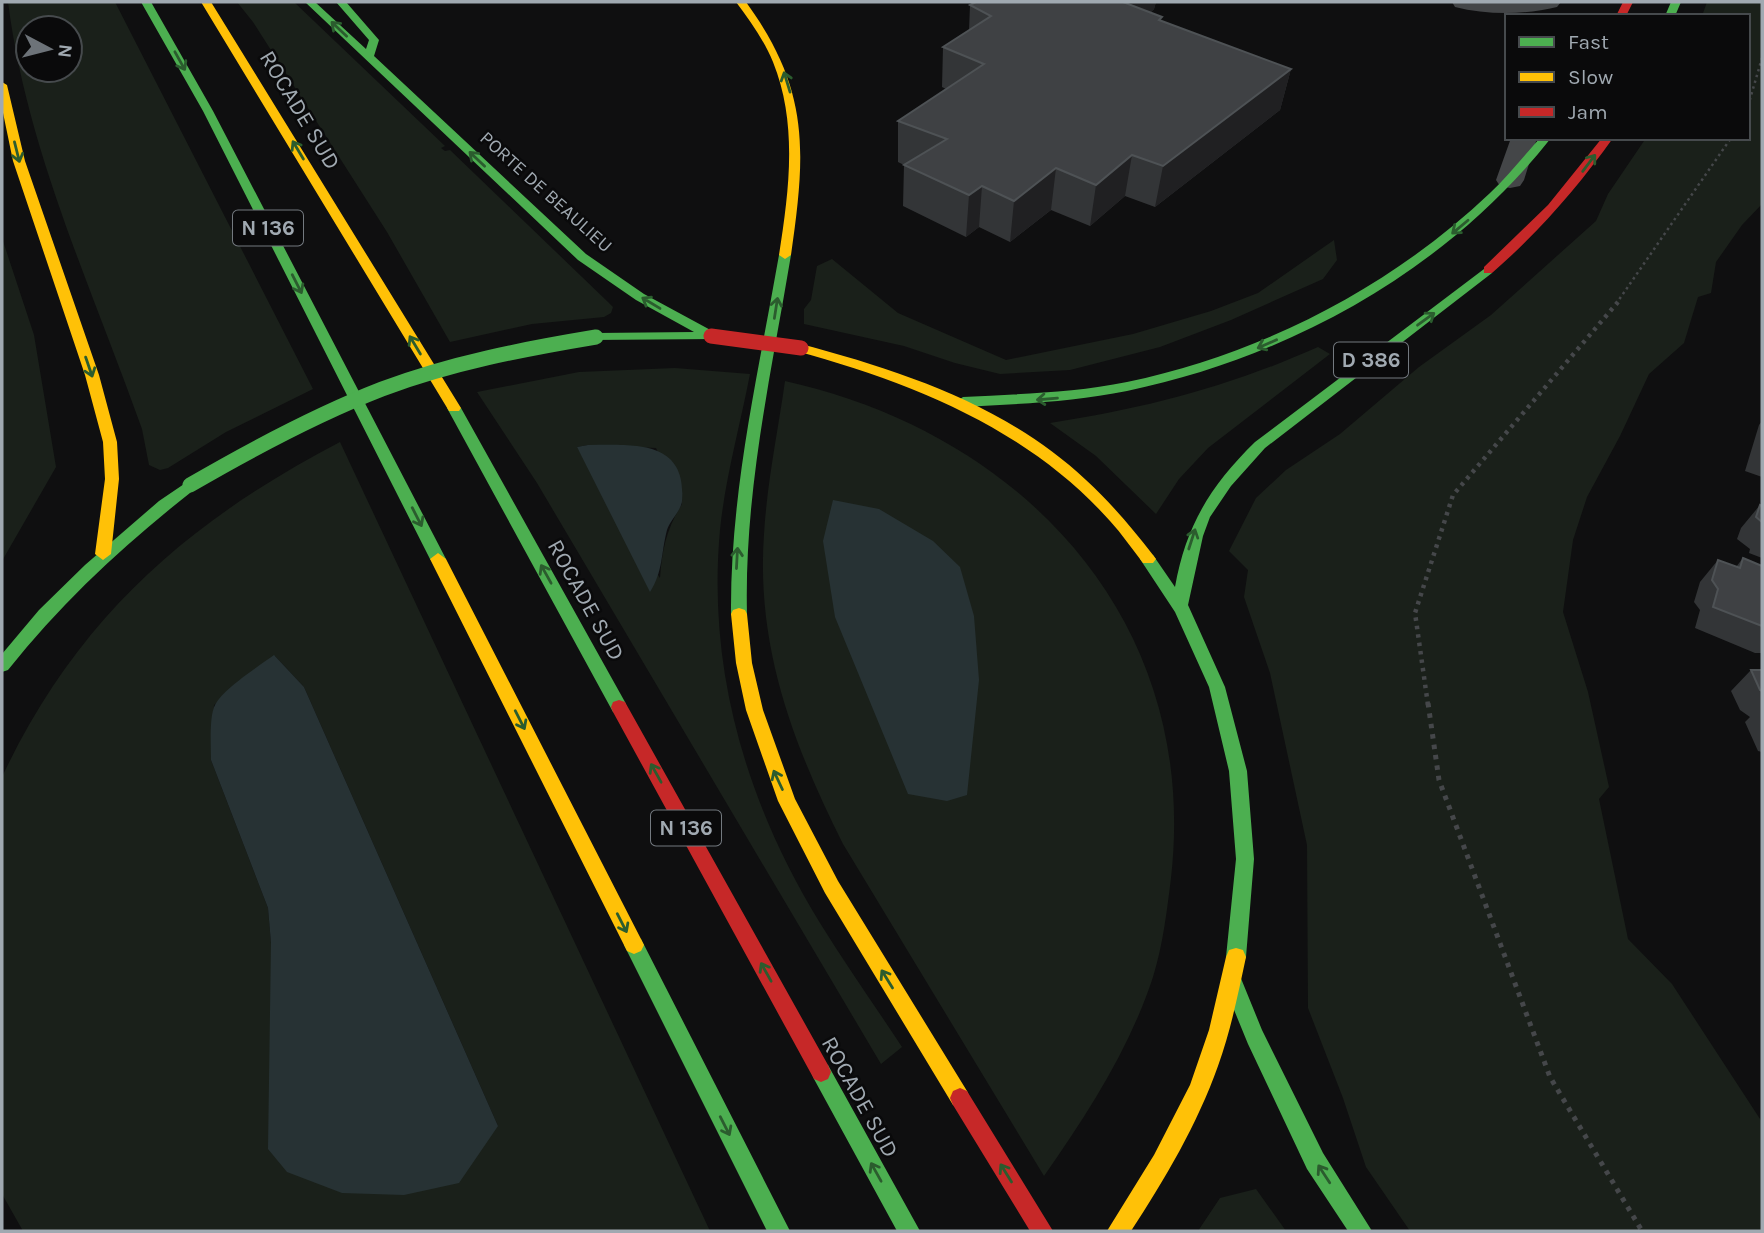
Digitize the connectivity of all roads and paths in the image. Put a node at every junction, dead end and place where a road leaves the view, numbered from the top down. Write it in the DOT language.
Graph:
graph roads {
  1 [pos="146,2"];
  2 [pos="206,2"];
  3 [pos="310,2"];
  4 [pos="341,2"];
  5 [pos="741,2"];
  6 [pos="1446,2"];
  7 [pos="1463,2"];
  8 [pos="1562,9"];
  9 [pos="1505,25"];
  10 [pos="369,57"];
  11 [pos="1762,58"];
  12 [pos="2,85"];
  13 [pos="1750,99"];
  14 [pos="1523,140"];
  15 [pos="1544,140"];
  16 [pos="1606,140"];
  17 [pos="1730,140"];
  18 [pos="1510,180"];
  19 [pos="711,336"];
  20 [pos="961,402"];
  21 [pos="103,554"];
  22 [pos="1180,606"];
  23 [pos="2,665"];
  24 [pos="1233,983"];
  25 [pos="779,1231"];
  26 [pos="909,1231"];
  27 [pos="1042,1231"];
  28 [pos="1118,1231"];
  29 [pos="1361,1231"];
  30 [pos="1642,1231"];
  1 -- 25 [label="main road, N 136, one-way"];
  26 -- 2 [label="main road, ROCADE SUD / N 136, one-way"];
  10 -- 3 [label="main road, PORTE DE BEAULIEU, one-way"];
  4 -- 10 [label="main road"];
  27 -- 5 [label="main road, one-way"];
  6 -- 9 [label="street"];
  7 -- 8 [label="street"];
  19 -- 10 [label="main road, PORTE DE BEAULIEU, one-way"];
  11 -- 13 [label="path"];
  12 -- 21 [label="main road, one-way"];
  14 -- 18 [label="street"];
  15 -- 18 [label="main road, D 386"];
  22 -- 16 [label="main road, D 386, one-way"];
  17 -- 30 [label="path"];
  18 -- 20 [label="main road, D 386, one-way"];
  19 -- 20 [label="main road, bridge"];
  19 -- 21 [label="main road, bridge"];
  20 -- 22 [label="main road"];
  21 -- 23 [label="main road"];
  22 -- 24 [label="main road"];
  24 -- 28 [label="main road"];
  29 -- 24 [label="main road, one-way"];
}
